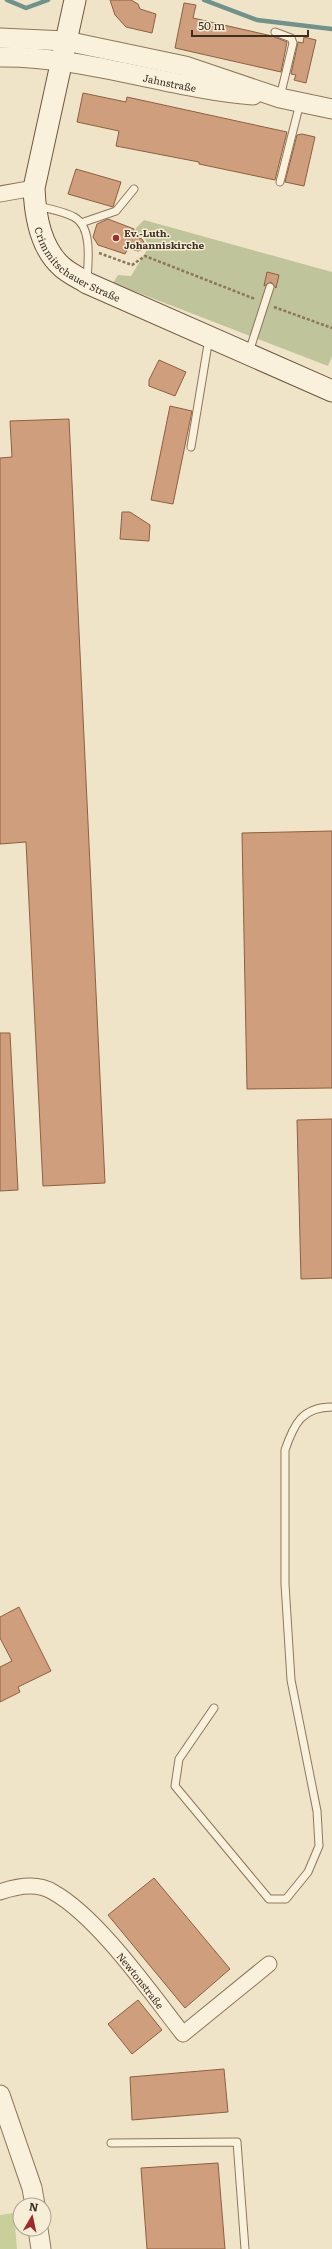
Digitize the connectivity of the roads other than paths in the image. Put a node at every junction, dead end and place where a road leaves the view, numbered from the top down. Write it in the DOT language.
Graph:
graph roads {
  1 [pos="74,3"];
  2 [pos="275,32"];
  3 [pos="0,38"];
  4 [pos="66,41"];
  5 [pos="0,57"];
  6 [pos="61,61"];
  7 [pos="280,98"];
  8 [pos="300,102"];
  9 [pos="332,109"];
  10 [pos="280,182"];
  11 [pos="134,189"];
  12 [pos="0,194"];
  13 [pos="34,197"];
  14 [pos="81,222"];
  15 [pos="87,283"];
  16 [pos="270,287"];
  17 [pos="209,338"];
  18 [pos="248,356"];
  19 [pos="332,391"];
  20 [pos="191,447"];
  21 [pos="332,1407"];
  22 [pos="214,1708"];
  23 [pos="0,1892"];
  24 [pos="269,1964"];
  25 [pos="0,2095"];
  26 [pos="111,2144"];
  27 [pos="34,2197"];
  28 [pos="39,2237"];
  29 [pos="41,2249"];
  30 [pos="245,2249"];
  1 -- 4 [label="main road, Crimmitschauer Straße"];
  2 -- 7 [label="lane"];
  3 -- 4 [label="street, Jahnstraße"];
  4 -- 6 [label="main road, Crimmitschauer Straße"];
  4 -- 7 [label="street, Jahnstraße"];
  5 -- 6 [label="street, Jahnstraße"];
  6 -- 7 [label="street, Jahnstraße"];
  6 -- 13 [label="main road, Crimmitschauer Straße"];
  7 -- 8 [label="street, Jahnstraße"];
  8 -- 9 [label="street, Jahnstraße"];
  8 -- 10 [label="lane"];
  11 -- 14 [label="lane"];
  12 -- 13 [label="street"];
  13 -- 14 [label="lane"];
  13 -- 15 [label="main road, Crimmitschauer Straße"];
  14 -- 15 [label="lane"];
  15 -- 17 [label="main road, Crimmitschauer Straße"];
  16 -- 18 [label="lane"];
  17 -- 18 [label="main road, Crimmitschauer Straße"];
  17 -- 20 [label="lane"];
  18 -- 19 [label="main road, Crimmitschauer Straße"];
  21 -- 22 [label="lane"];
  23 -- 24 [label="street, Newtonstraße"];
  25 -- 27 [label="street"];
  26 -- 30 [label="lane"];
  28 -- 29 [label="street"];
}
